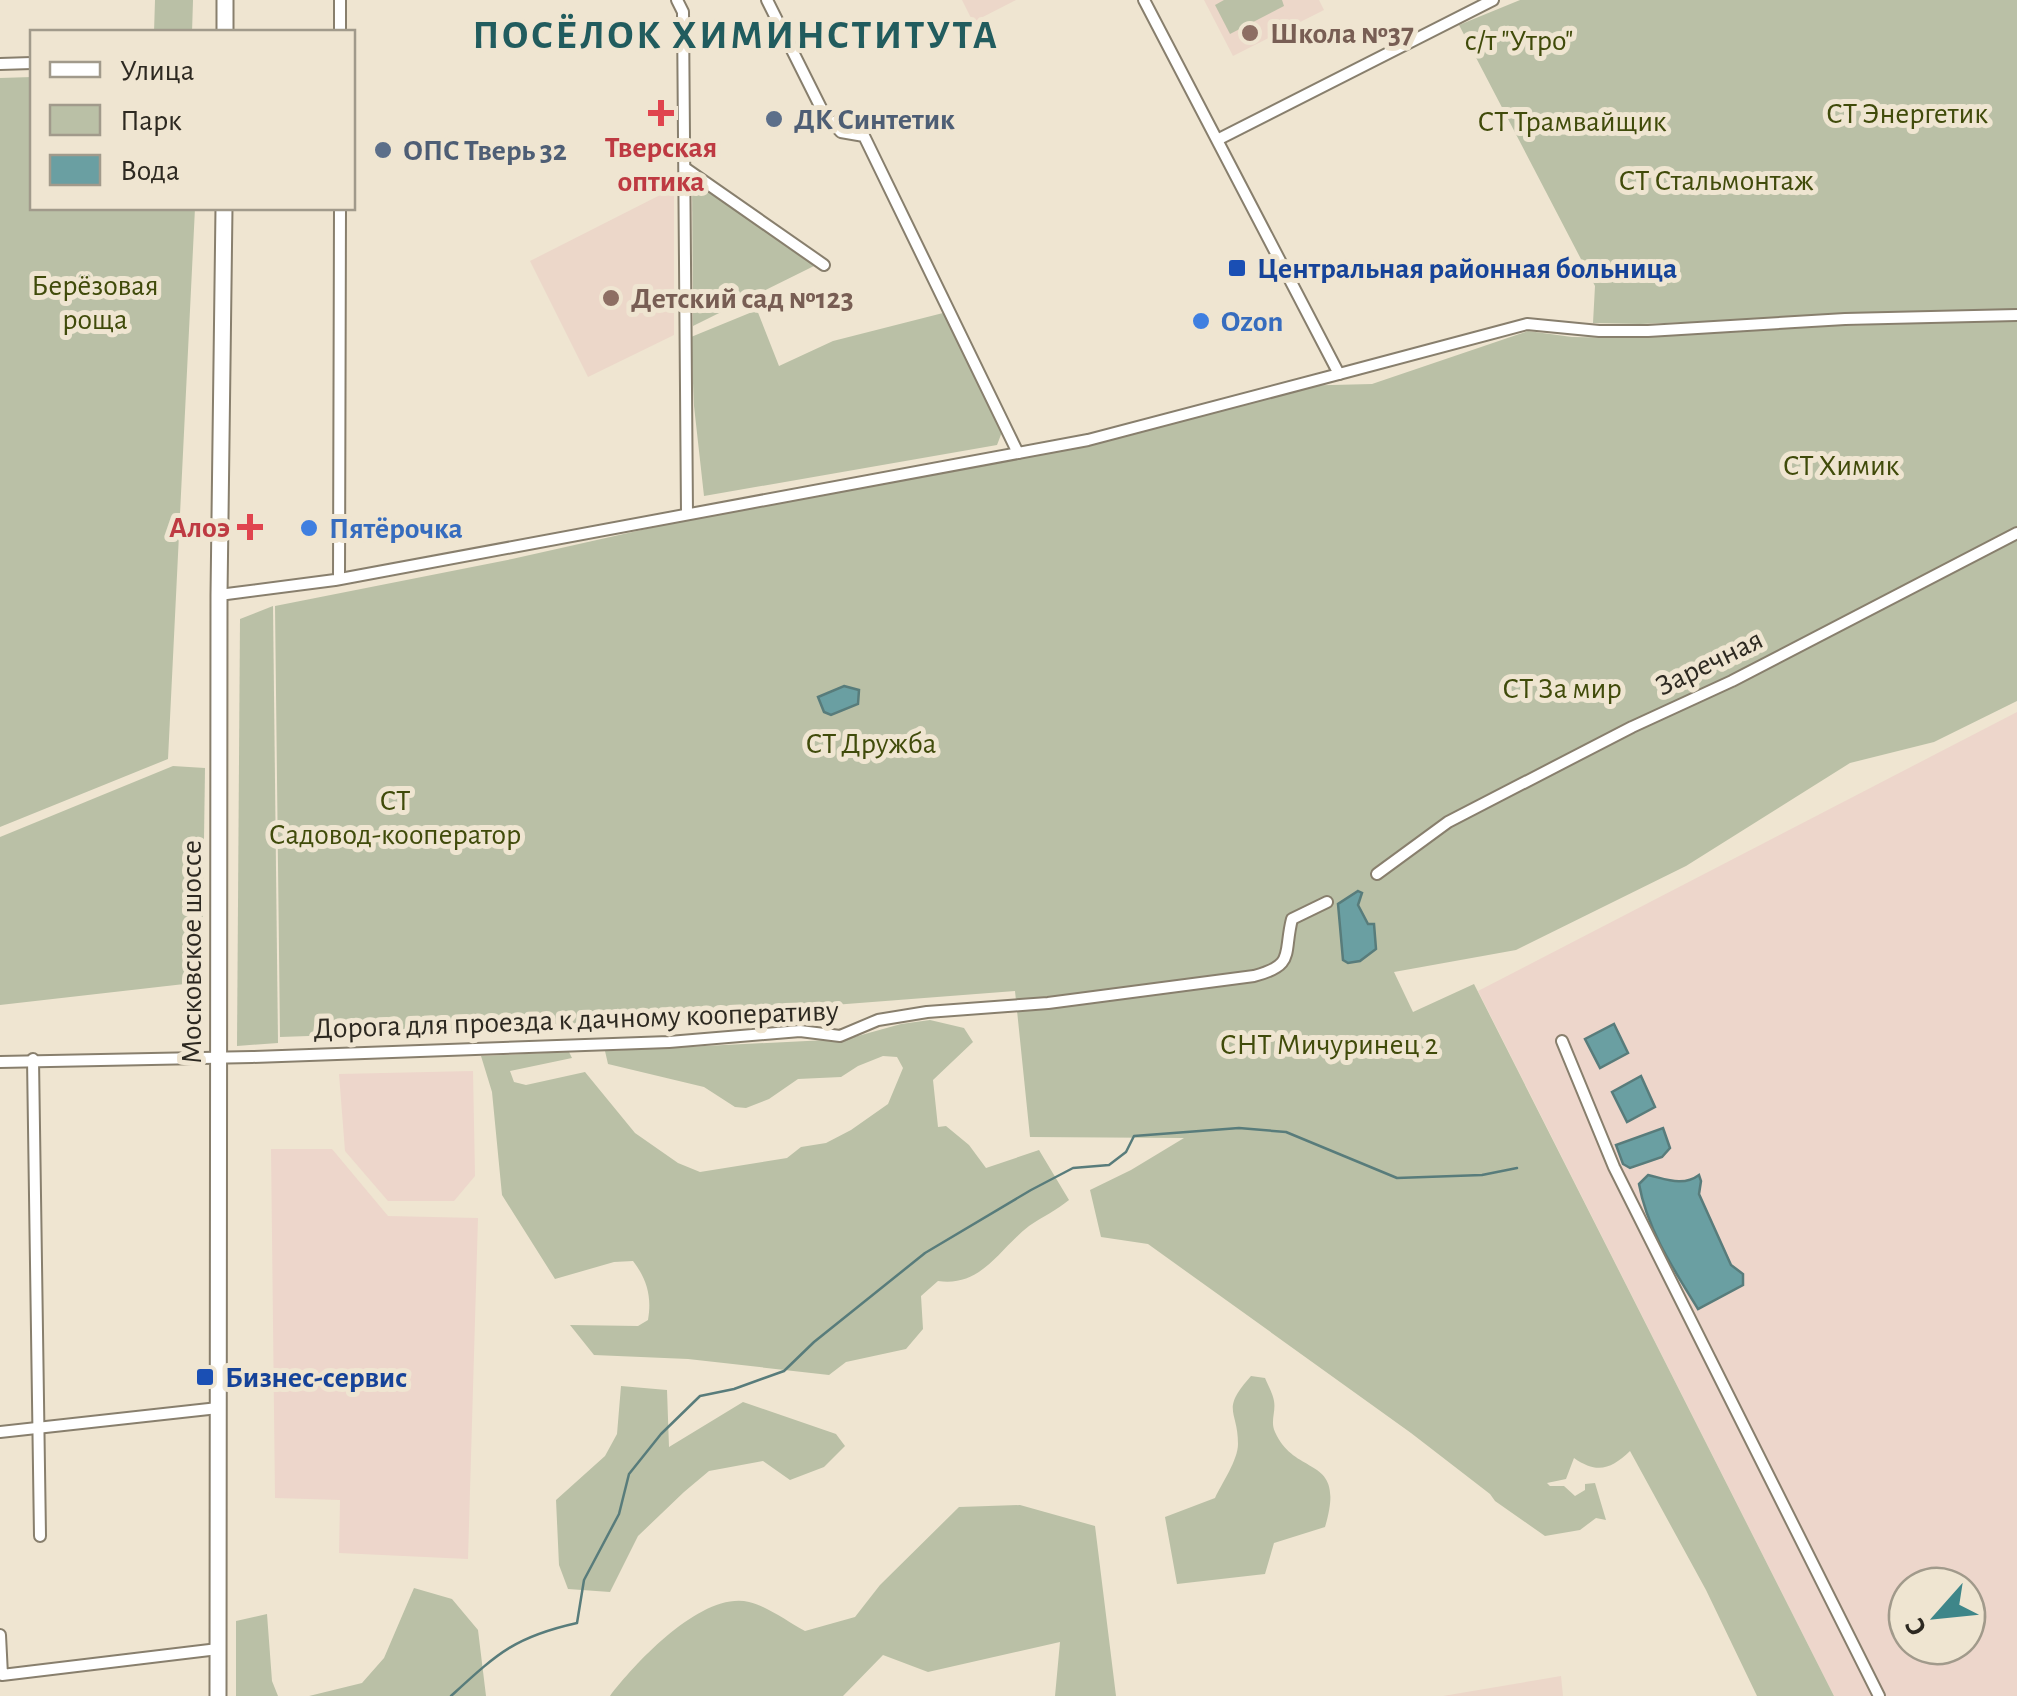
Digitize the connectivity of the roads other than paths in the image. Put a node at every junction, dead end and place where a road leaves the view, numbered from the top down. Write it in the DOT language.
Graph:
graph roads {
  1 [pos="225,0"];
  2 [pos="340,0"];
  3 [pos="677,0"];
  4 [pos="766,0"];
  5 [pos="1144,0"];
  6 [pos="1493,0"];
  7 [pos="225,30"];
  8 [pos="340,30"];
  9 [pos="30,63"];
  10 [pos="0,64"];
  11 [pos="1219,139"];
  12 [pos="685,168"];
  13 [pos="224,210"];
  14 [pos="340,210"];
  15 [pos="824,265"];
  16 [pos="2017,316"];
  17 [pos="1339,374"];
  18 [pos="1018,453"];
  19 [pos="688,512"];
  20 [pos="2017,533"];
  21 [pos="339,579"];
  22 [pos="219,595"];
  23 [pos="1377,874"];
  24 [pos="1327,902"];
  25 [pos="1562,1042"];
  26 [pos="218,1056"];
  27 [pos="33,1059"];
  28 [pos="0,1062"];
  29 [pos="218,1408"];
  30 [pos="39,1426"];
  31 [pos="0,1432"];
  32 [pos="40,1536"];
  33 [pos="0,1636"];
  34 [pos="218,1650"];
  35 [pos="218,1696"];
  36 [pos="1879,1696"];
  1 -- 7 [label="main road"];
  2 -- 8 [label="street"];
  3 -- 12 [label="street"];
  4 -- 18 [label="street"];
  5 -- 11 [label="street"];
  6 -- 11 [label="street"];
  9 -- 10 [label="street"];
  11 -- 17 [label="street"];
  12 -- 15 [label="street"];
  12 -- 19 [label="street"];
  13 -- 22 [label="main road, Московское шоссе"];
  14 -- 21 [label="street"];
  16 -- 17 [label="street"];
  17 -- 18 [label="street"];
  18 -- 19 [label="street"];
  19 -- 21 [label="street"];
  20 -- 23 [label="street, Заречная"];
  21 -- 22 [label="street"];
  22 -- 26 [label="main road, Московское шоссе"];
  24 -- 26 [label="street, Дорога для проезда к дачному кооперативу"];
  25 -- 36 [label="street"];
  26 -- 27 [label="street, Дорога для проезда к дачному кооперативу"];
  26 -- 29 [label="main road, Московское шоссе"];
  27 -- 28 [label="street, Дорога для проезда к дачному кооперативу"];
  27 -- 30 [label="street"];
  29 -- 30 [label="street"];
  29 -- 34 [label="main road, Московское шоссе"];
  30 -- 31 [label="street"];
  30 -- 32 [label="street"];
  33 -- 34 [label="street"];
  34 -- 35 [label="main road, Московское шоссе"];
}
